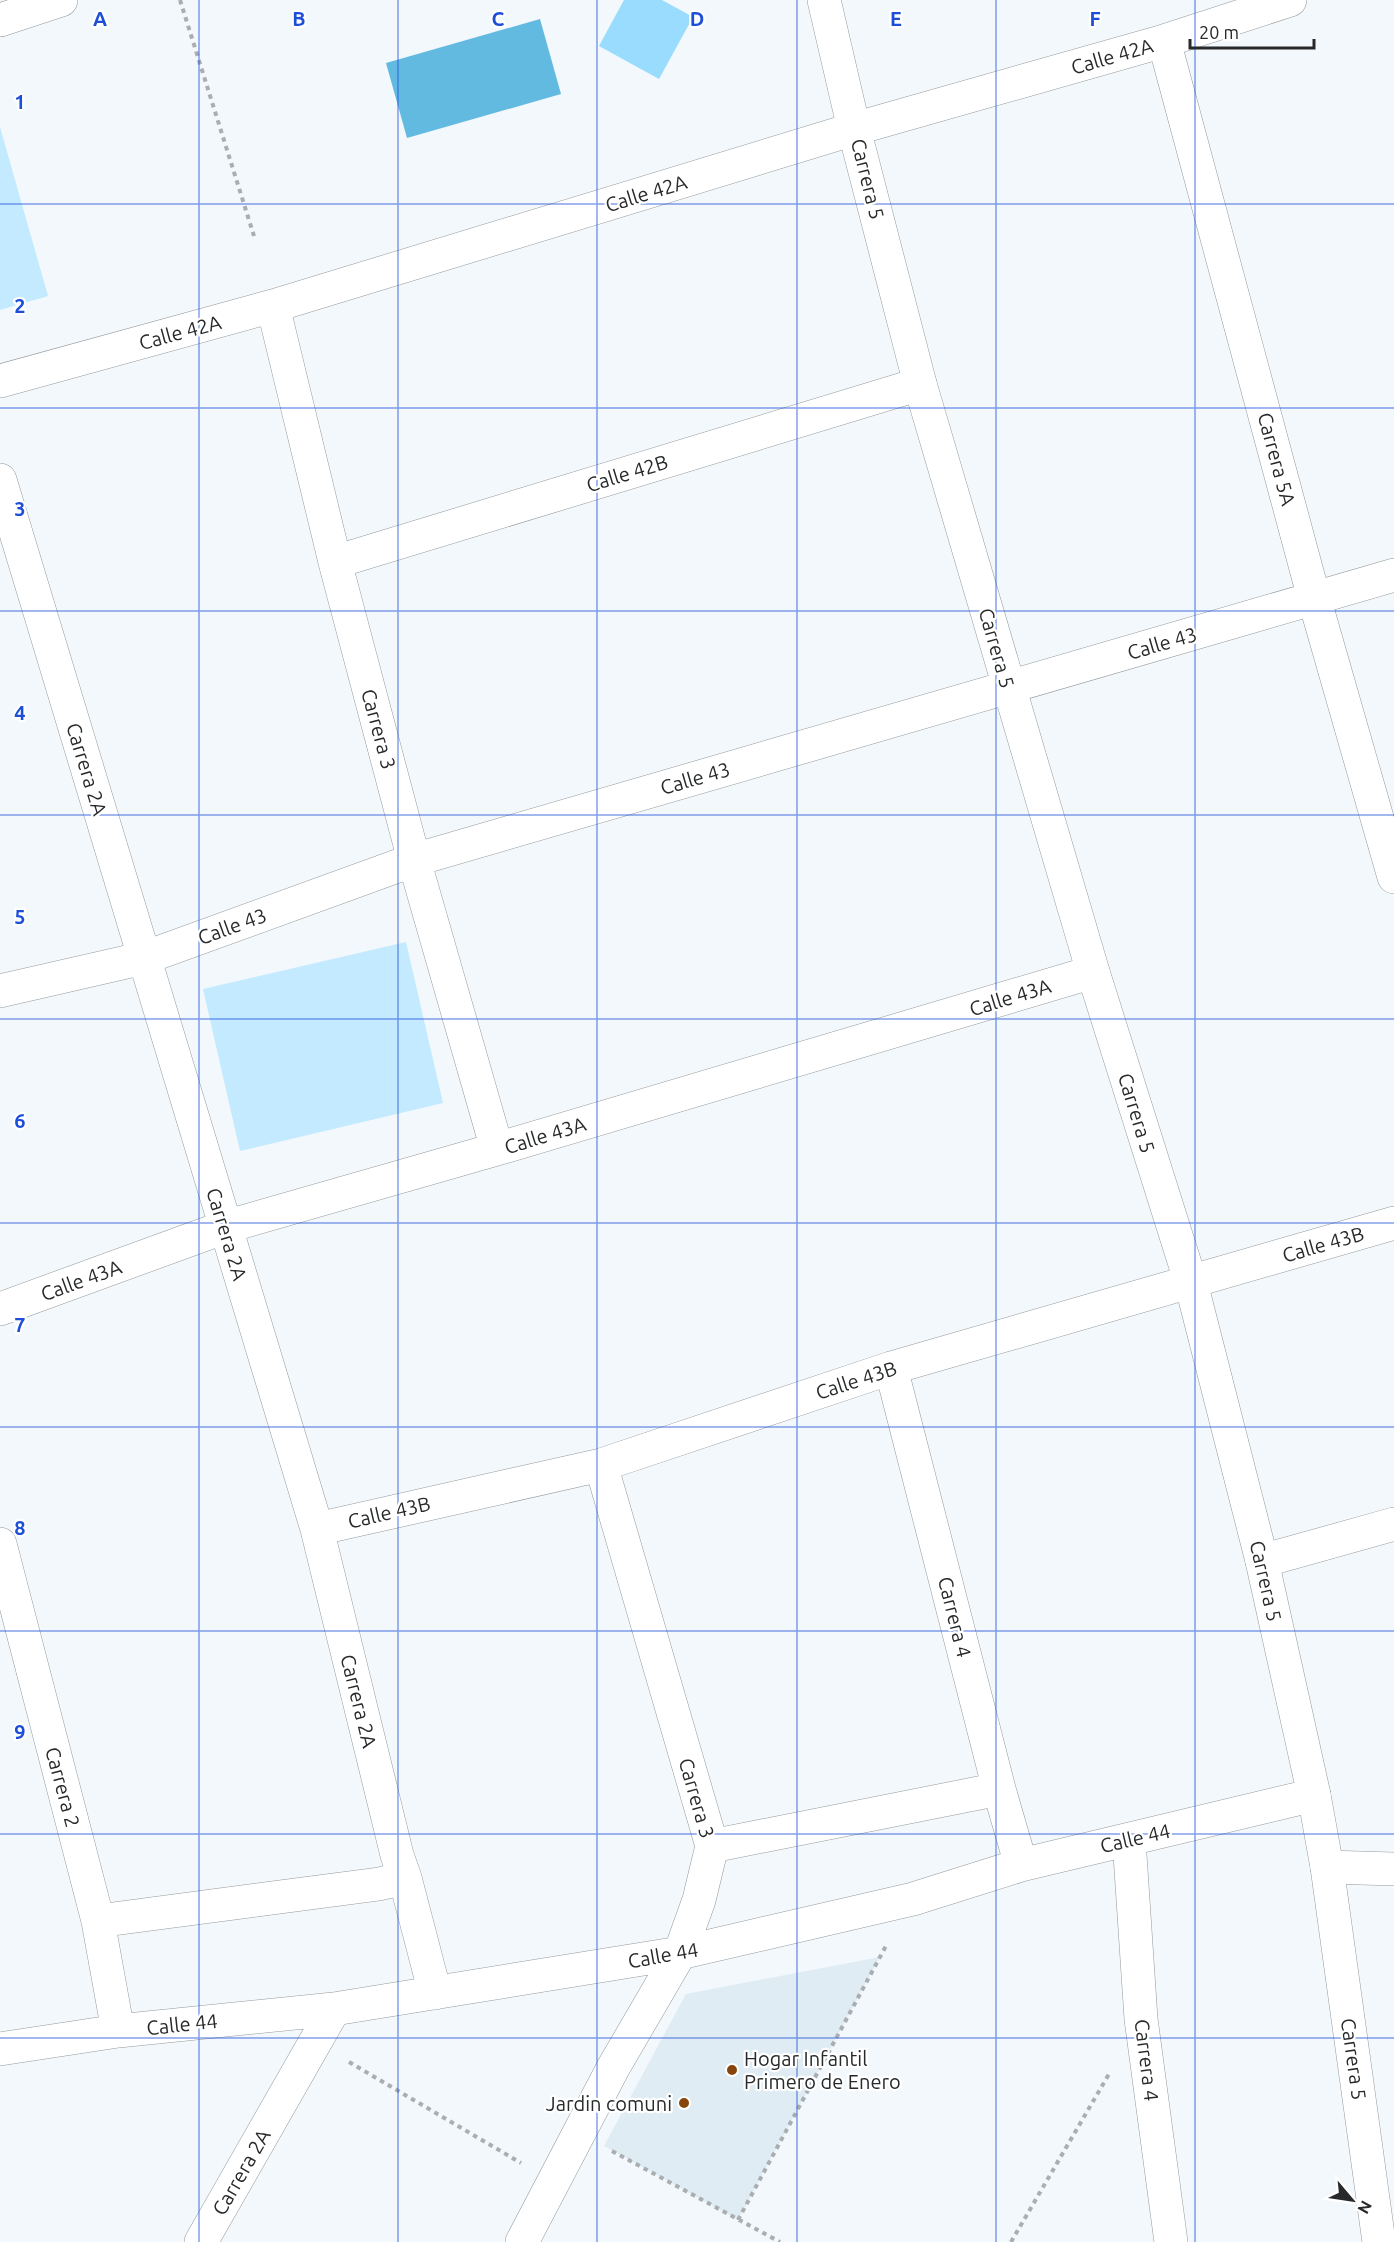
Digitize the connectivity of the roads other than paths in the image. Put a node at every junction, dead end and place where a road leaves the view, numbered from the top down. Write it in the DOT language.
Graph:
graph roads {
  1 [pos="61,0"];
  2 [pos="824,0"];
  3 [pos="1290,0"];
  4 [pos="0,20"];
  5 [pos="1164,41"];
  6 [pos="855,129"];
  7 [pos="273,306"];
  8 [pos="0,381"];
  9 [pos="920,384"];
  10 [pos="0,480"];
  11 [pos="335,562"];
  12 [pos="1394,575"];
  13 [pos="1314,598"];
  14 [pos="1008,687"];
  15 [pos="414,860"];
  16 [pos="1394,877"];
  17 [pos="144,958"];
  18 [pos="1093,972"];
  19 [pos="0,991"];
  20 [pos="497,1149"];
  21 [pos="1394,1223"];
  22 [pos="225,1227"];
  23 [pos="1191,1283"];
  24 [pos="0,1309"];
  25 [pos="891,1368"];
  26 [pos="601,1465"];
  27 [pos="1394,1524"];
  28 [pos="317,1528"];
  29 [pos="0,1544"];
  30 [pos="1262,1561"];
  31 [pos="999,1789"];
  32 [pos="1314,1795"];
  33 [pos="1129,1840"];
  34 [pos="712,1846"];
  35 [pos="1021,1865"];
  36 [pos="1327,1867"];
  37 [pos="1394,1869"];
  38 [pos="405,1878"];
  39 [pos="98,1922"];
  40 [pos="680,1953"];
  41 [pos="435,1993"];
  42 [pos="334,2009"];
  43 [pos="118,2031"];
  44 [pos="3,2054"];
  45 [pos="201,2242"];
  46 [pos="522,2242"];
  47 [pos="1171,2242"];
  48 [pos="1379,2242"];
  1 -- 4 [label="street"];
  2 -- 6 [label="street, Carrera 5"];
  3 -- 5 [label="street, Calle 42A"];
  5 -- 6 [label="street, Calle 42A"];
  5 -- 13 [label="street, Carrera 5A"];
  6 -- 7 [label="street, Calle 42A"];
  6 -- 9 [label="street, Carrera 5"];
  7 -- 8 [label="street, Calle 42A"];
  7 -- 11 [label="street, Carrera 3"];
  9 -- 11 [label="street, Calle 42B"];
  9 -- 14 [label="street, Carrera 5"];
  10 -- 17 [label="street, Carrera 2A"];
  11 -- 15 [label="street, Carrera 3"];
  12 -- 13 [label="street, Calle 43"];
  13 -- 14 [label="street, Calle 43"];
  13 -- 16 [label="street, Carrera 5A"];
  14 -- 15 [label="street, Calle 43"];
  14 -- 18 [label="street, Carrera 5"];
  15 -- 17 [label="street, Calle 43"];
  15 -- 20 [label="street, Carrera 3"];
  17 -- 19 [label="street, Calle 43"];
  17 -- 22 [label="street, Carrera 2A"];
  18 -- 20 [label="street, Calle 43A"];
  18 -- 23 [label="street, Carrera 5"];
  20 -- 22 [label="street, Calle 43A"];
  21 -- 23 [label="street, Calle 43B"];
  22 -- 24 [label="street, Calle 43A"];
  22 -- 28 [label="street, Carrera 2A"];
  23 -- 25 [label="street, Calle 43B"];
  23 -- 30 [label="street, Carrera 5"];
  25 -- 26 [label="street, Calle 43B"];
  25 -- 31 [label="street, Carrera 4"];
  26 -- 28 [label="street, Calle 43B"];
  26 -- 34 [label="street, Carrera 3"];
  27 -- 30 [label="street"];
  28 -- 38 [label="street, Carrera 2A"];
  29 -- 39 [label="street, Carrera 2"];
  30 -- 32 [label="street, Carrera 5"];
  31 -- 34 [label="street"];
  31 -- 35 [label="street, Carrera 4"];
  32 -- 33 [label="street, Calle 44"];
  32 -- 36 [label="street, Carrera 5"];
  33 -- 35 [label="street, Calle 44"];
  33 -- 47 [label="street, Carrera 4"];
  34 -- 40 [label="street, Carrera 3"];
  35 -- 40 [label="street, Calle 44"];
  36 -- 37 [label="street"];
  36 -- 48 [label="street, Carrera 5"];
  38 -- 39 [label="street"];
  38 -- 41 [label="street, Carrera 2A"];
  39 -- 43 [label="street, Carrera 2"];
  40 -- 41 [label="street, Calle 44"];
  40 -- 46 [label="street, Carrera 3"];
  41 -- 42 [label="street, Calle 44"];
  42 -- 43 [label="street, Calle 44"];
  42 -- 45 [label="street, Carrera 2A"];
  43 -- 44 [label="street, Calle 44"];
}
